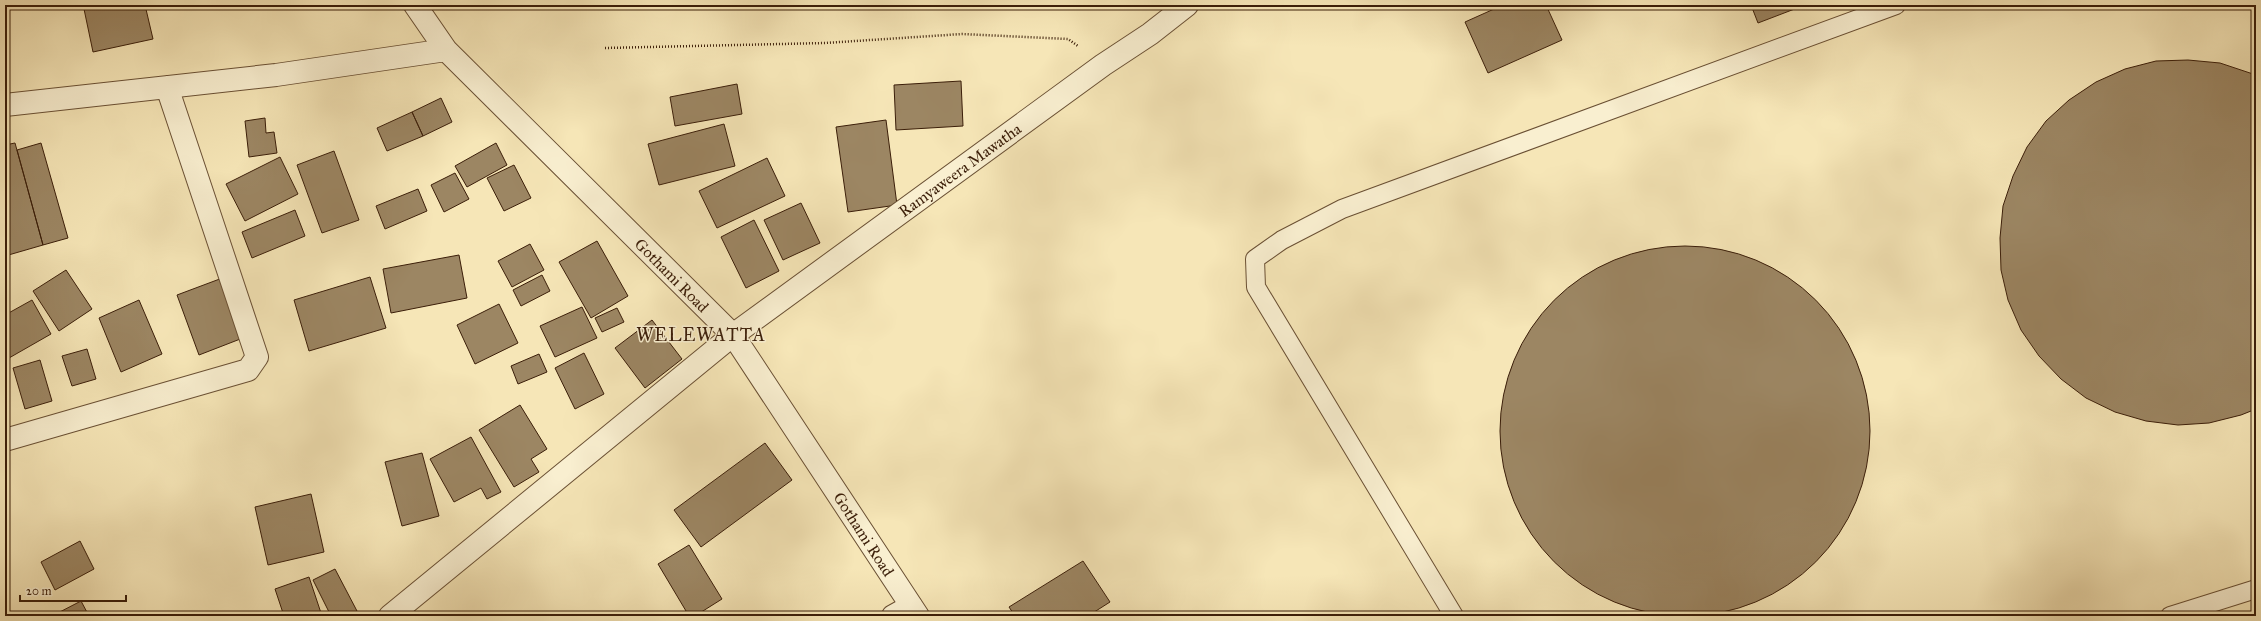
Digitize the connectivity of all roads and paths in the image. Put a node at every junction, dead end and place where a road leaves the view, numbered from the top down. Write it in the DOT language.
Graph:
graph roads {
  1 [pos="415,5"];
  2 [pos="1187,5"];
  3 [pos="1896,5"];
  4 [pos="605,48"];
  5 [pos="446,50"];
  6 [pos="1103,65"];
  7 [pos="167,87"];
  8 [pos="5,105"];
  9 [pos="733,335"];
  10 [pos="5,440"];
  11 [pos="2256,589"];
  12 [pos="907,613"];
  13 [pos="390,616"];
  14 [pos="1454,616"];
  15 [pos="2170,616"];
  1 -- 5 [label="street, Gothami Road"];
  2 -- 6 [label="street, Ramyaweera Mawatha"];
  3 -- 14 [label="lane"];
  4 -- 6 [label="path"];
  5 -- 7 [label="street"];
  5 -- 9 [label="street, Gothami Road"];
  6 -- 9 [label="street, Ramyaweera Mawatha"];
  7 -- 8 [label="street"];
  7 -- 10 [label="street"];
  9 -- 12 [label="street, Gothami Road"];
  9 -- 13 [label="street, Ramyaweera Mawatha"];
  11 -- 15 [label="lane"];
}
